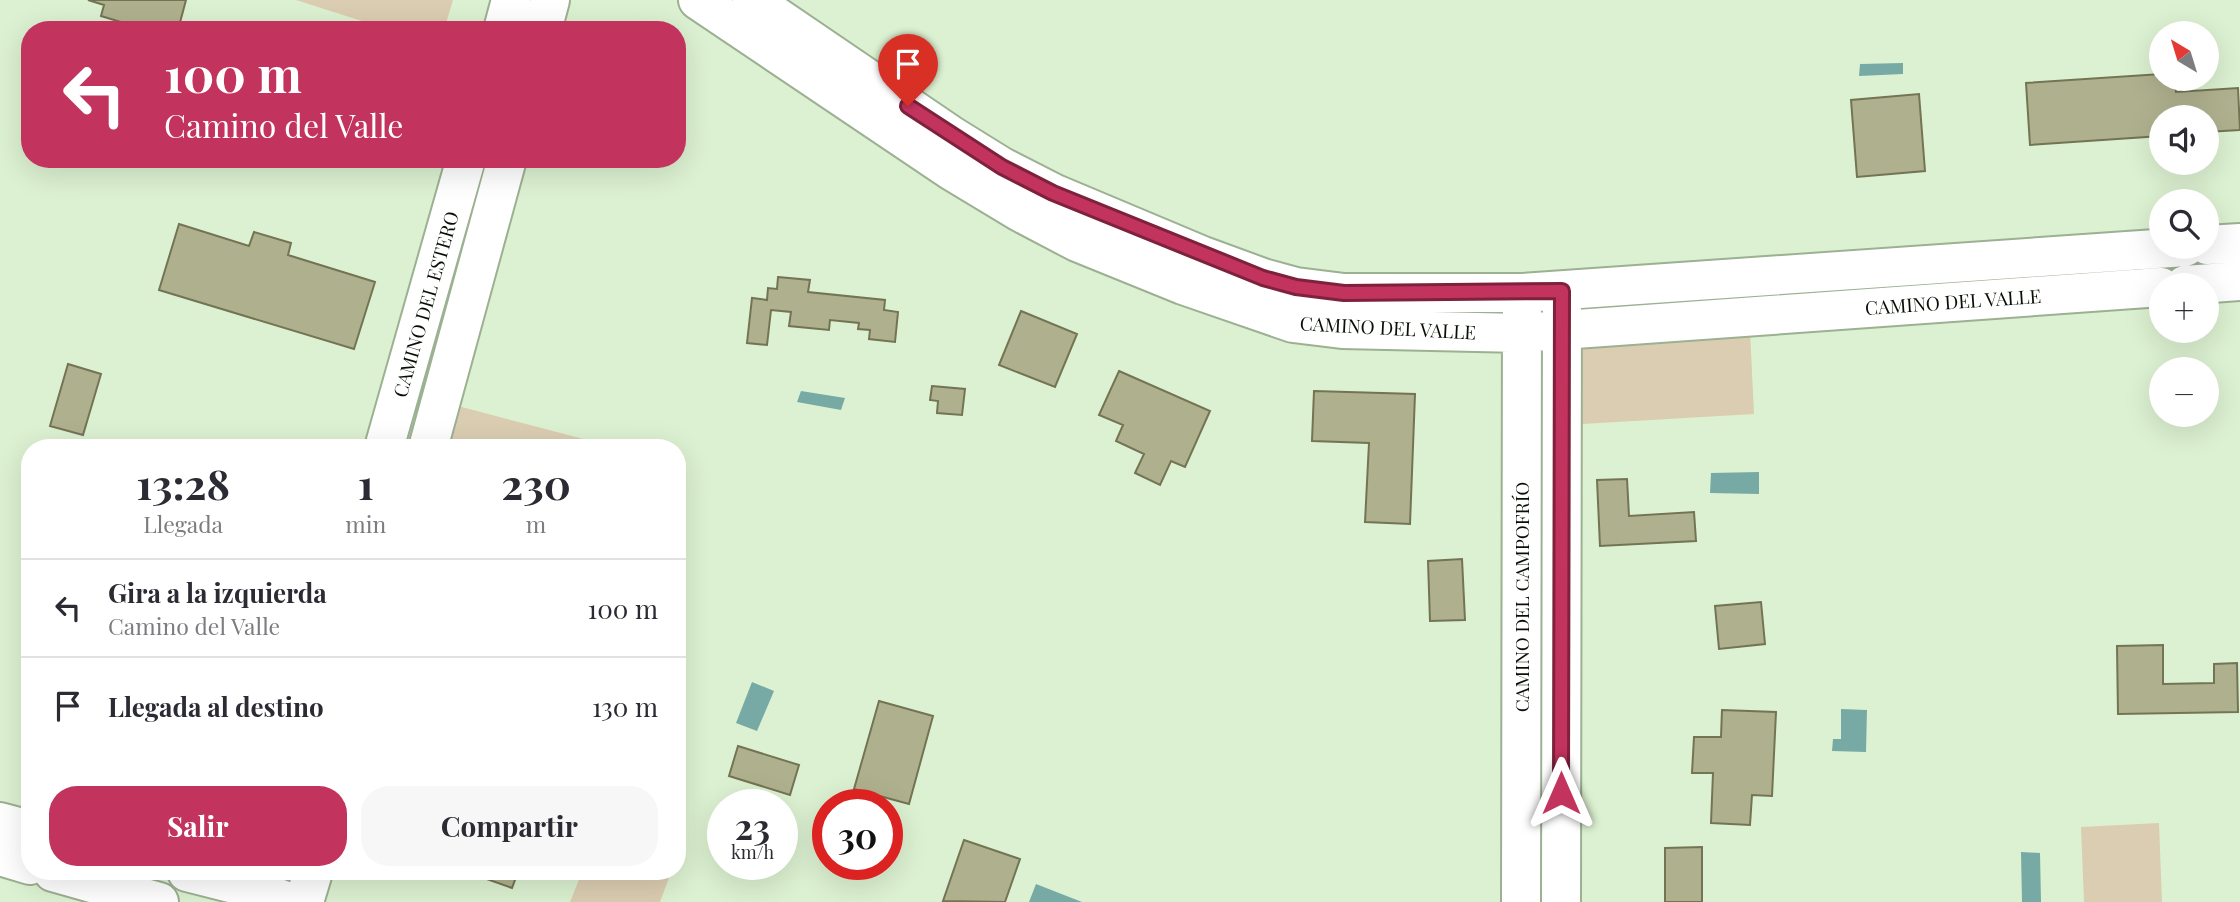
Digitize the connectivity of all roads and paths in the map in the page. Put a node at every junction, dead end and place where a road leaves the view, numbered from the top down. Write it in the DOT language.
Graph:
graph roads {
  1 [pos="511,0"];
  2 [pos="550,0"];
  3 [pos="698,0"];
  4 [pos="752,0"];
  5 [pos="505,21"];
  6 [pos="544,21"];
  7 [pos="463,168"];
  8 [pos="504,168"];
  9 [pos="2240,243"];
  10 [pos="2219,244"];
  11 [pos="2149,250"];
  12 [pos="2240,281"];
  13 [pos="2219,283"];
  14 [pos="2149,288"];
  15 [pos="1562,291"];
  16 [pos="1522,293"];
  17 [pos="1563,329"];
  18 [pos="1521,333"];
  19 [pos="387,439"];
  20 [pos="430,439"];
  21 [pos="0,822"];
  22 [pos="21,828"];
  23 [pos="0,856"];
  24 [pos="21,862"];
  25 [pos="81,880"];
  26 [pos="220,880"];
  27 [pos="311,880"];
  28 [pos="266,891"];
  29 [pos="159,902"];
  30 [pos="304,902"];
  31 [pos="1521,902"];
  32 [pos="1561,902"];
  1 -- 5 [label="street"];
  2 -- 6 [label="street"];
  3 -- 18 [label="street, CAMINO DEL VALLE"];
  4 -- 16 [label="street, CAMINO DEL VALLE"];
  7 -- 19 [label="street, CAMINO DEL ESTERO"];
  8 -- 20 [label="street, CAMINO DEL ESTERO"];
  9 -- 10 [label="street"];
  11 -- 15 [label="street, CAMINO DEL VALLE"];
  12 -- 13 [label="street"];
  14 -- 17 [label="street, CAMINO DEL VALLE"];
  15 -- 16 [label="street, CAMINO DEL VALLE"];
  15 -- 17 [label="street"];
  16 -- 18 [label="street, CAMINO DEL CAMPOFRÍO"];
  17 -- 18 [label="street, CAMINO DEL VALLE"];
  17 -- 32 [label="street"];
  18 -- 31 [label="street, CAMINO DEL CAMPOFRÍO"];
  21 -- 22 [label="street"];
  23 -- 24 [label="street"];
  25 -- 29 [label="street"];
  26 -- 28 [label="street"];
  27 -- 30 [label="street"];
}
